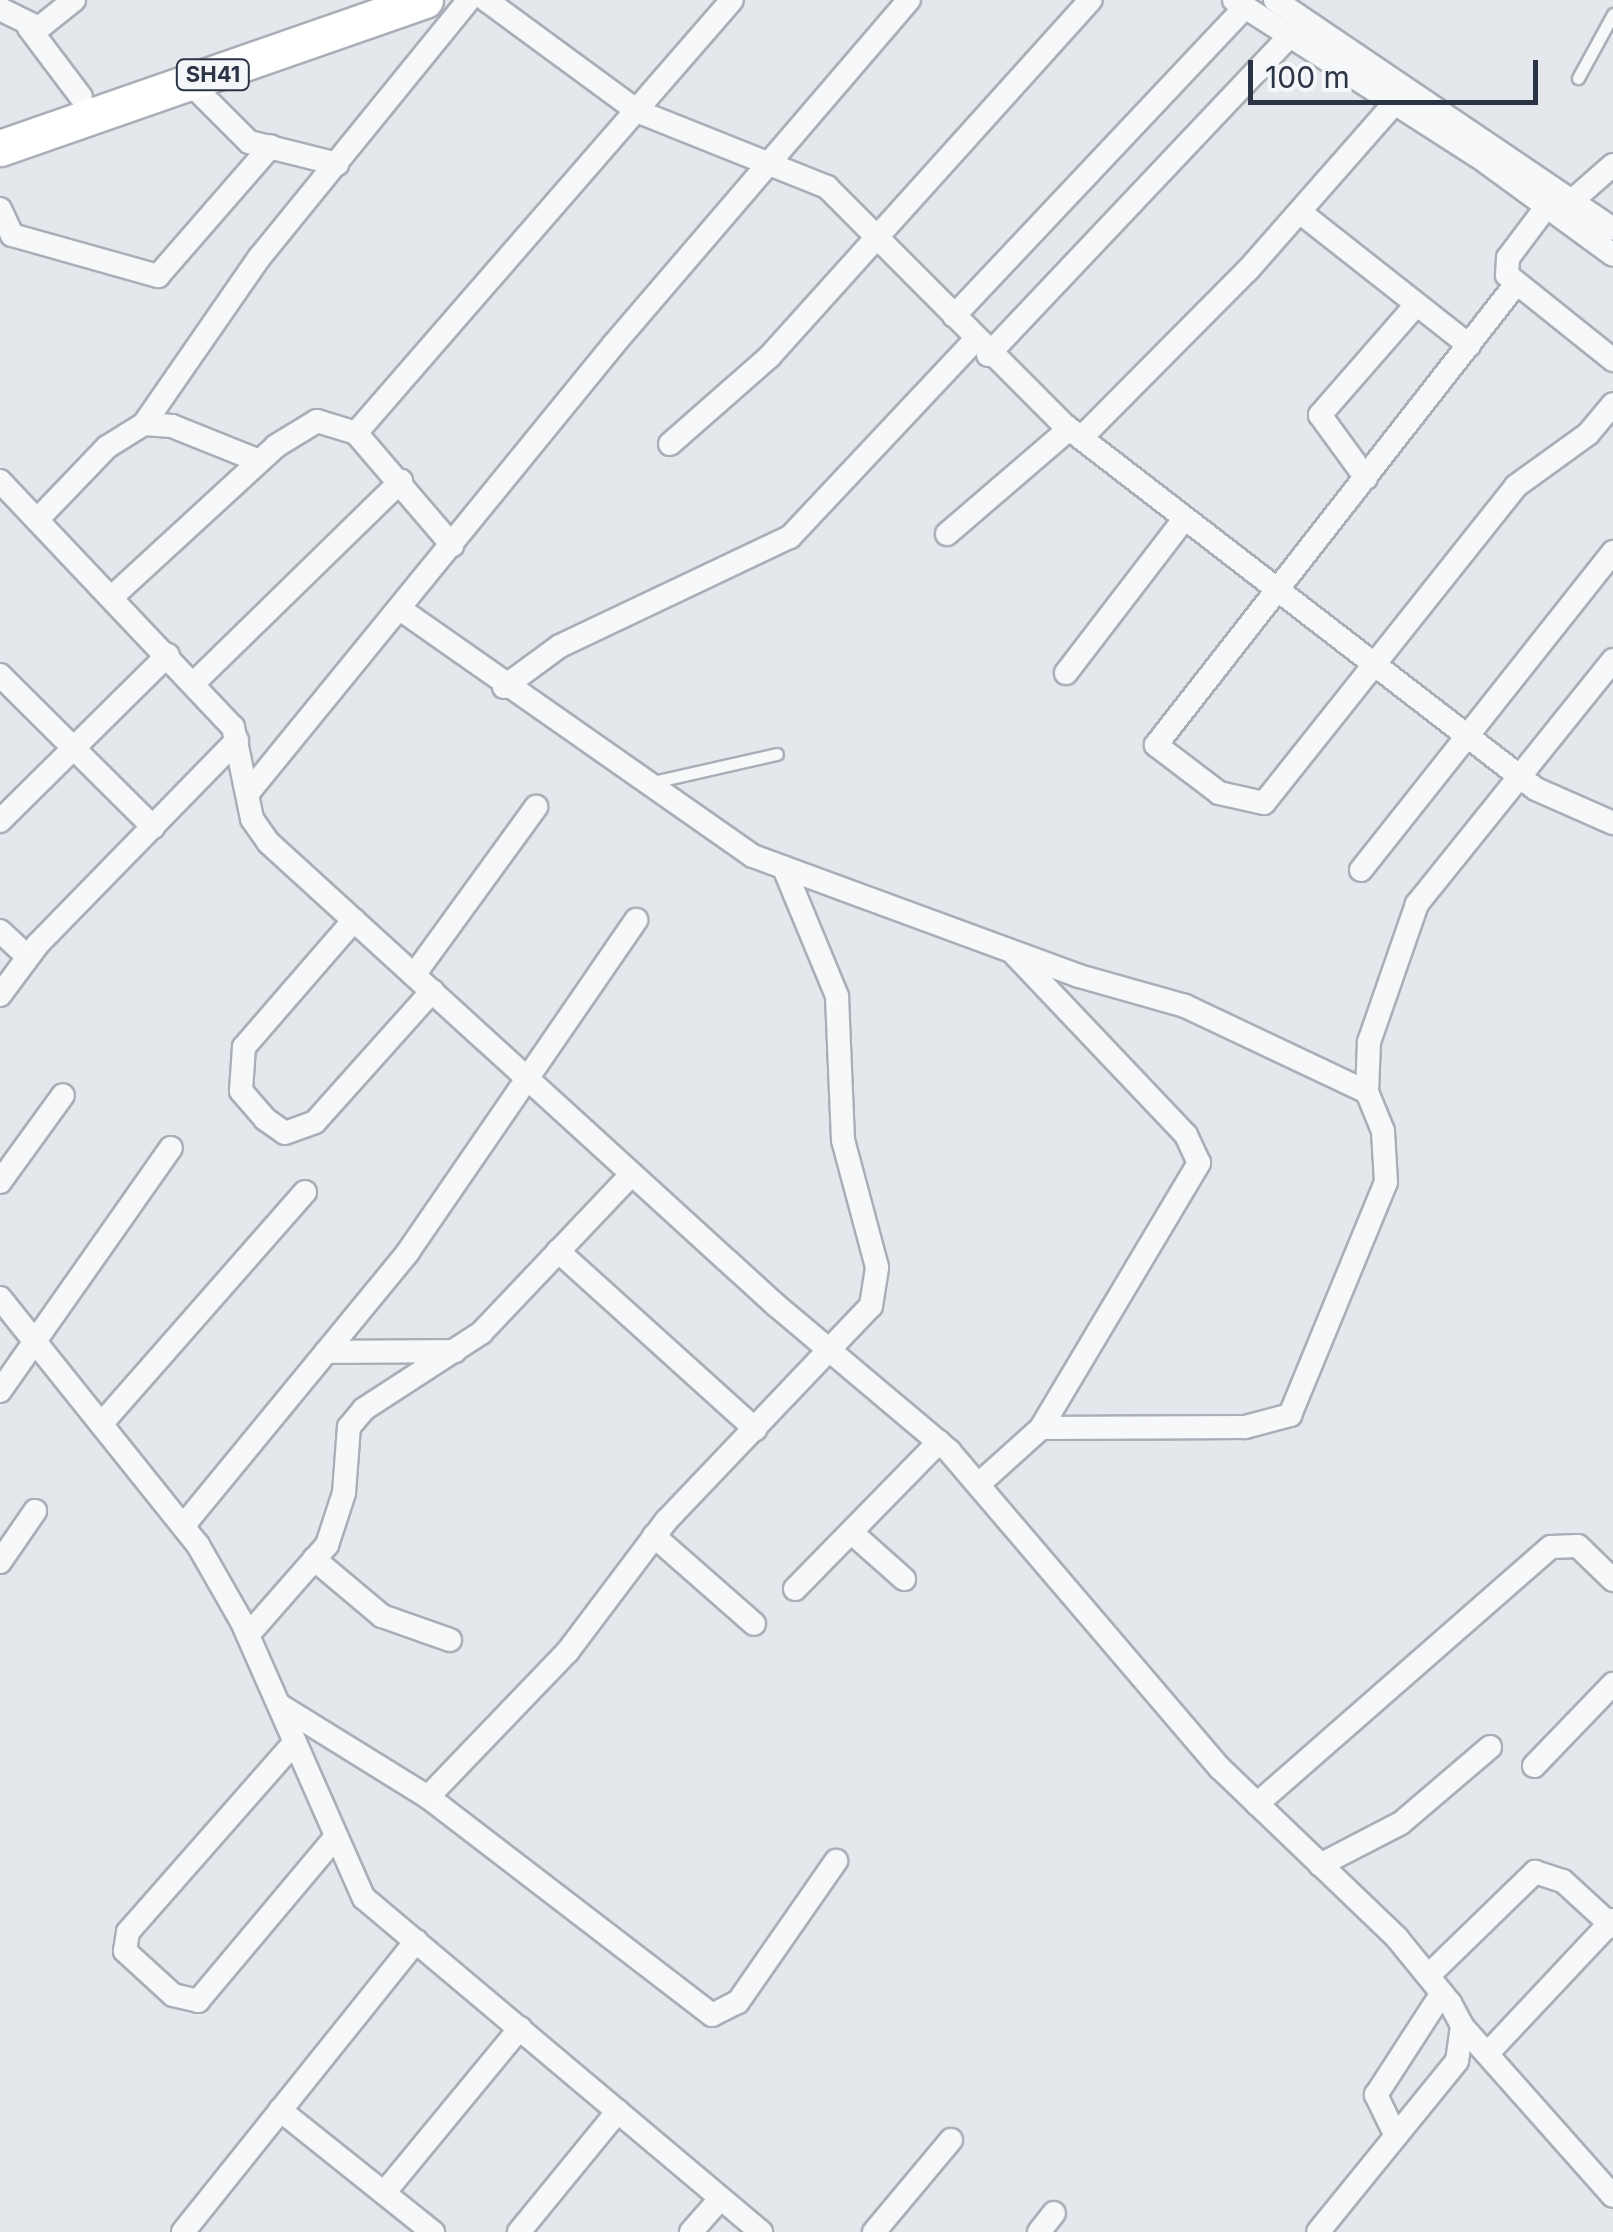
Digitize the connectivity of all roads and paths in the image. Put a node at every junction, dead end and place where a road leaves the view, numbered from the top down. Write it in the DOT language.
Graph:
graph roads {
  1 [pos="74,0"];
  2 [pos="367,0"];
  3 [pos="425,0"];
  4 [pos="468,0"];
  5 [pos="486,0"];
  6 [pos="732,0"];
  7 [pos="910,0"];
  8 [pos="1090,0"];
  9 [pos="1275,0"];
  10 [pos="1240,4"];
  11 [pos="0,9"];
  12 [pos="1613,14"];
  13 [pos="29,28"];
  14 [pos="1289,37"];
  15 [pos="1578,78"];
  16 [pos="190,83"];
  17 [pos="81,97"];
  18 [pos="1394,104"];
  19 [pos="637,112"];
  20 [pos="0,125"];
  21 [pos="270,146"];
  22 [pos="0,148"];
  23 [pos="771,162"];
  24 [pos="336,164"];
  25 [pos="1613,165"];
  26 [pos="1574,200"];
  27 [pos="1547,206"];
  28 [pos="0,209"];
  29 [pos="1301,213"];
  30 [pos="1613,229"];
  31 [pos="877,233"];
  32 [pos="1613,255"];
  33 [pos="1516,284"];
  34 [pos="1417,304"];
  35 [pos="954,316"];
  36 [pos="1469,345"];
  37 [pos="982,348"];
  38 [pos="1613,360"];
  39 [pos="1613,404"];
  40 [pos="144,424"];
  41 [pos="356,433"];
  42 [pos="1075,433"];
  43 [pos="670,444"];
  44 [pos="259,461"];
  45 [pos="1366,478"];
  46 [pos="0,481"];
  47 [pos="401,481"];
  48 [pos="1184,519"];
  49 [pos="37,520"];
  50 [pos="947,534"];
  51 [pos="452,545"];
  52 [pos="1613,552"];
  53 [pos="1279,591"];
  54 [pos="112,598"];
  55 [pos="400,609"];
  56 [pos="168,654"];
  57 [pos="1613,660"];
  58 [pos="1375,665"];
  59 [pos="1066,674"];
  60 [pos="0,676"];
  61 [pos="195,682"];
  62 [pos="504,687"];
  63 [pos="1469,737"];
  64 [pos="236,740"];
  65 [pos="73,748"];
  66 [pos="777,754"];
  67 [pos="1521,777"];
  68 [pos="643,785"];
  69 [pos="248,794"];
  70 [pos="536,807"];
  71 [pos="0,821"];
  72 [pos="1613,823"];
  73 [pos="153,828"];
  74 [pos="784,868"];
  75 [pos="1361,870"];
  76 [pos="354,920"];
  77 [pos="636,920"];
  78 [pos="0,931"];
  79 [pos="1011,951"];
  80 [pos="28,956"];
  81 [pos="414,975"];
  82 [pos="432,991"];
  83 [pos="0,996"];
  84 [pos="530,1081"];
  85 [pos="1367,1092"];
  86 [pos="63,1095"];
  87 [pos="170,1148"];
  88 [pos="632,1174"];
  89 [pos="0,1182"];
  90 [pos="305,1192"];
  91 [pos="558,1251"];
  92 [pos="0,1298"];
  93 [pos="34,1340"];
  94 [pos="458,1350"];
  95 [pos="326,1352"];
  96 [pos="831,1352"];
  97 [pos="0,1390"];
  98 [pos="103,1422"];
  99 [pos="1041,1428"];
  100 [pos="755,1429"];
  101 [pos="939,1442"];
  102 [pos="980,1484"];
  103 [pos="35,1510"];
  104 [pos="184,1525"];
  105 [pos="851,1532"];
  106 [pos="654,1536"];
  107 [pos="314,1559"];
  108 [pos="0,1562"];
  109 [pos="904,1579"];
  110 [pos="1613,1580"];
  111 [pos="796,1589"];
  112 [pos="754,1624"];
  113 [pos="248,1635"];
  114 [pos="450,1640"];
  115 [pos="1613,1684"];
  116 [pos="281,1706"];
  117 [pos="296,1742"];
  118 [pos="1490,1747"];
  119 [pos="1534,1766"];
  120 [pos="428,1797"];
  121 [pos="1256,1804"];
  122 [pos="335,1838"];
  123 [pos="836,1861"];
  124 [pos="1320,1865"];
  125 [pos="1612,1923"];
  126 [pos="416,1940"];
  127 [pos="1436,1984"];
  128 [pos="1462,2026"];
  129 [pos="520,2028"];
  130 [pos="1487,2054"];
  131 [pos="280,2110"];
  132 [pos="618,2111"];
  133 [pos="1396,2136"];
  134 [pos="952,2140"];
  135 [pos="384,2193"];
  136 [pos="1613,2196"];
  137 [pos="720,2199"];
  138 [pos="1054,2213"];
  139 [pos="183,2232"];
  140 [pos="433,2232"];
  141 [pos="520,2232"];
  142 [pos="691,2232"];
  143 [pos="760,2232"];
  144 [pos="874,2232"];
  145 [pos="1039,2232"];
  146 [pos="1318,2232"];
  1 -- 13 [label="street"];
  2 -- 17 [label="main road, SH41"];
  3 -- 16 [label="main road, SH41"];
  4 -- 24 [label="street"];
  5 -- 19 [label="street"];
  6 -- 19 [label="street"];
  7 -- 23 [label="street"];
  8 -- 31 [label="street"];
  9 -- 26 [label="street"];
  10 -- 14 [label="street"];
  10 -- 35 [label="street"];
  11 -- 13 [label="street"];
  12 -- 15 [label="lane"];
  13 -- 17 [label="street"];
  14 -- 18 [label="street"];
  14 -- 37 [label="street"];
  16 -- 21 [label="street"];
  16 -- 22 [label="main road, SH41"];
  17 -- 20 [label="main road, SH41"];
  18 -- 27 [label="street"];
  18 -- 29 [label="street"];
  19 -- 23 [label="street"];
  19 -- 41 [label="street"];
  21 -- 24 [label="street"];
  21 -- 28 [label="street"];
  23 -- 31 [label="street"];
  23 -- 51 [label="street"];
  24 -- 40 [label="street"];
  25 -- 26 [label="street"];
  26 -- 30 [label="street"];
  27 -- 32 [label="street"];
  27 -- 33 [label="street"];
  29 -- 34 [label="street"];
  29 -- 42 [label="street"];
  31 -- 35 [label="street"];
  31 -- 43 [label="street"];
  33 -- 36 [label="street"];
  33 -- 38 [label="street"];
  34 -- 36 [label="street"];
  34 -- 45 [label="street"];
  35 -- 37 [label="street"];
  36 -- 45 [label="street"];
  37 -- 42 [label="street"];
  37 -- 62 [label="street"];
  39 -- 58 [label="street"];
  40 -- 44 [label="street"];
  40 -- 49 [label="street"];
  41 -- 44 [label="street"];
  41 -- 47 [label="street"];
  42 -- 48 [label="street"];
  42 -- 50 [label="street"];
  44 -- 54 [label="street"];
  45 -- 53 [label="street"];
  46 -- 49 [label="street"];
  47 -- 51 [label="street"];
  47 -- 61 [label="street"];
  48 -- 53 [label="street"];
  48 -- 59 [label="street"];
  49 -- 54 [label="street"];
  51 -- 55 [label="street"];
  52 -- 63 [label="street"];
  53 -- 58 [label="street"];
  53 -- 58 [label="street"];
  54 -- 56 [label="street"];
  55 -- 62 [label="street"];
  55 -- 69 [label="street"];
  56 -- 61 [label="street"];
  56 -- 65 [label="street"];
  57 -- 67 [label="street"];
  58 -- 63 [label="street"];
  60 -- 65 [label="street"];
  61 -- 64 [label="street"];
  62 -- 68 [label="street"];
  63 -- 67 [label="street"];
  63 -- 75 [label="street"];
  64 -- 69 [label="street"];
  64 -- 73 [label="street"];
  65 -- 71 [label="street"];
  65 -- 73 [label="street"];
  66 -- 68 [label="lane"];
  67 -- 72 [label="street"];
  67 -- 85 [label="street"];
  68 -- 74 [label="street"];
  69 -- 76 [label="street"];
  70 -- 81 [label="street"];
  73 -- 80 [label="street"];
  74 -- 79 [label="street"];
  74 -- 96 [label="street"];
  76 -- 81 [label="street"];
  76 -- 82 [label="street"];
  77 -- 84 [label="street"];
  78 -- 80 [label="street"];
  79 -- 85 [label="street"];
  79 -- 99 [label="street"];
  80 -- 83 [label="street"];
  81 -- 82 [label="street"];
  82 -- 84 [label="street"];
  84 -- 88 [label="street"];
  84 -- 95 [label="street"];
  85 -- 99 [label="street"];
  86 -- 89 [label="street"];
  87 -- 93 [label="street"];
  88 -- 91 [label="street"];
  88 -- 96 [label="street"];
  90 -- 98 [label="street"];
  91 -- 94 [label="street"];
  91 -- 100 [label="street"];
  92 -- 93 [label="street"];
  93 -- 97 [label="street"];
  93 -- 98 [label="street"];
  94 -- 95 [label="street"];
  94 -- 107 [label="street"];
  95 -- 104 [label="street"];
  96 -- 100 [label="street"];
  96 -- 101 [label="street"];
  98 -- 104 [label="street"];
  99 -- 102 [label="street"];
  100 -- 106 [label="street"];
  101 -- 102 [label="street"];
  101 -- 105 [label="street"];
  102 -- 121 [label="street"];
  103 -- 108 [label="street"];
  104 -- 113 [label="street"];
  105 -- 109 [label="street"];
  105 -- 111 [label="street"];
  106 -- 112 [label="street"];
  106 -- 120 [label="street"];
  107 -- 113 [label="street"];
  107 -- 114 [label="street"];
  110 -- 121 [label="street"];
  113 -- 116 [label="street"];
  115 -- 119 [label="street"];
  116 -- 117 [label="street"];
  116 -- 120 [label="street"];
  117 -- 122 [label="street"];
  117 -- 122 [label="street"];
  118 -- 124 [label="street"];
  120 -- 123 [label="street"];
  121 -- 124 [label="street"];
  122 -- 126 [label="street"];
  124 -- 127 [label="street"];
  125 -- 127 [label="street"];
  125 -- 130 [label="street"];
  126 -- 129 [label="street"];
  126 -- 131 [label="street"];
  127 -- 128 [label="street"];
  127 -- 133 [label="street"];
  128 -- 130 [label="street"];
  128 -- 133 [label="street"];
  129 -- 132 [label="street"];
  129 -- 135 [label="street"];
  130 -- 136 [label="street"];
  131 -- 135 [label="street"];
  131 -- 139 [label="street"];
  132 -- 137 [label="street"];
  132 -- 141 [label="street"];
  133 -- 146 [label="street"];
  134 -- 144 [label="street"];
  135 -- 140 [label="street"];
  137 -- 142 [label="street"];
  137 -- 143 [label="street"];
  138 -- 145 [label="street"];
}
